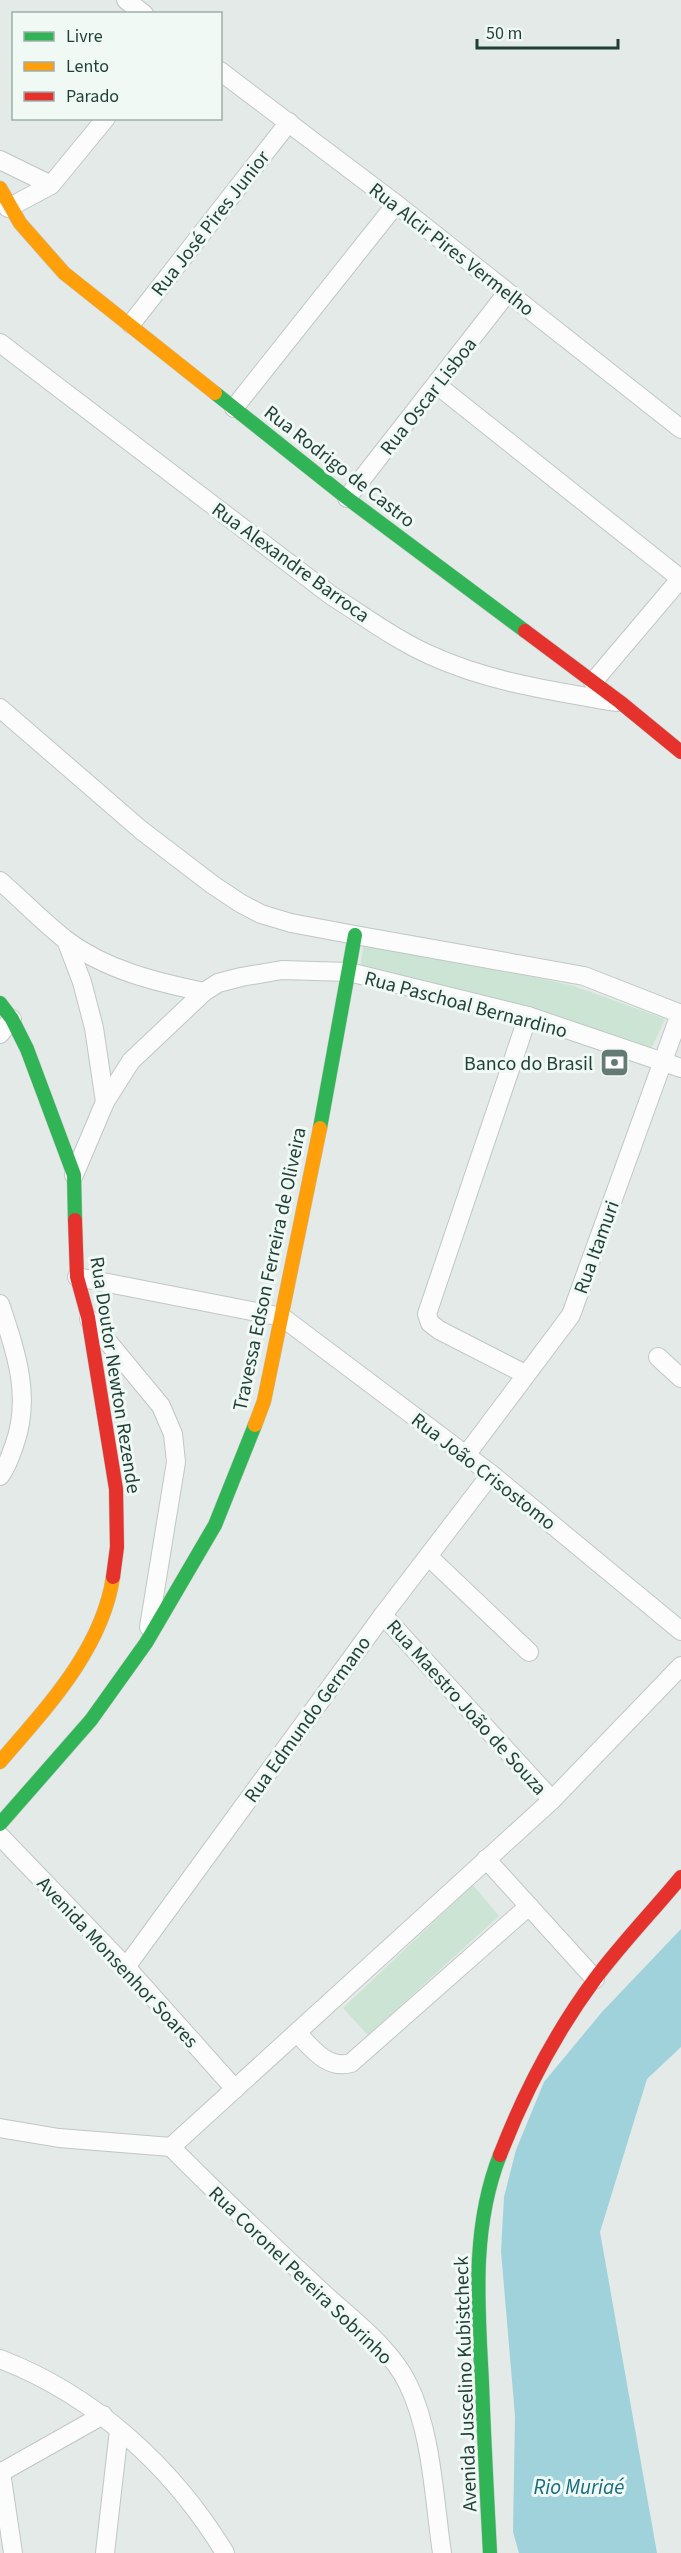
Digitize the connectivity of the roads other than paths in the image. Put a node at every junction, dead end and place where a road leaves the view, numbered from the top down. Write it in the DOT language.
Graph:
graph roads {
  1 [pos="126,0"];
  2 [pos="141,12"];
  3 [pos="222,72"];
  4 [pos="104,120"];
  5 [pos="289,122"];
  6 [pos="0,160"];
  7 [pos="51,185"];
  8 [pos="0,188"];
  9 [pos="396,204"];
  10 [pos="8,208"];
  11 [pos="507,293"];
  12 [pos="131,324"];
  13 [pos="0,343"];
  14 [pos="437,385"];
  15 [pos="234,408"];
  16 [pos="681,429"];
  17 [pos="347,498"];
  18 [pos="681,578"];
  19 [pos="592,682"];
  20 [pos="620,702"];
  21 [pos="0,708"];
  22 [pos="681,752"];
  23 [pos="0,881"];
  24 [pos="355,935"];
  25 [pos="66,940"];
  26 [pos="349,972"];
  27 [pos="204,992"];
  28 [pos="0,1003"];
  29 [pos="681,1014"];
  30 [pos="528,1016"];
  31 [pos="12,1019"];
  32 [pos="0,1034"];
  33 [pos="662,1062"];
  34 [pos="681,1068"];
  35 [pos="105,1102"];
  36 [pos="74,1175"];
  37 [pos="78,1277"];
  38 [pos="0,1304"];
  39 [pos="88,1317"];
  40 [pos="282,1317"];
  41 [pos="658,1357"];
  42 [pos="525,1374"];
  43 [pos="681,1378"];
  44 [pos="466,1455"];
  45 [pos="490,1474"];
  46 [pos="0,1476"];
  47 [pos="429,1557"];
  48 [pos="383,1615"];
  49 [pos="681,1631"];
  50 [pos="146,1643"];
  51 [pos="530,1652"];
  52 [pos="681,1665"];
  53 [pos="0,1762"];
  54 [pos="552,1800"];
  55 [pos="0,1824"];
  56 [pos="0,1836"];
  57 [pos="486,1859"];
  58 [pos="681,1877"];
  59 [pos="529,1906"];
  60 [pos="126,1967"];
  61 [pos="595,1979"];
  62 [pos="297,2033"];
  63 [pos="234,2089"];
  64 [pos="0,2128"];
  65 [pos="171,2148"];
  66 [pos="0,2359"];
  67 [pos="103,2415"];
  68 [pos="119,2430"];
  69 [pos="1,2472"];
  70 [pos="13,2553"];
  71 [pos="105,2553"];
  72 [pos="225,2553"];
  73 [pos="442,2553"];
  74 [pos="490,2553"];
  1 -- 2 [label="street"];
  3 -- 5 [label="street, Rua Alcir Pires Vermelho"];
  4 -- 7 [label="street"];
  5 -- 9 [label="street, Rua Alcir Pires Vermelho"];
  5 -- 12 [label="street, Rua José Pires Junior"];
  6 -- 7 [label="street"];
  7 -- 10 [label="street"];
  8 -- 10 [label="street, Rua Rodrigo de Castro"];
  9 -- 11 [label="street, Rua Alcir Pires Vermelho"];
  9 -- 15 [label="street"];
  10 -- 12 [label="street, Rua Rodrigo de Castro"];
  11 -- 14 [label="street, Rua Oscar Lisboa"];
  11 -- 16 [label="street, Rua Alcir Pires Vermelho"];
  12 -- 15 [label="street, Rua Rodrigo de Castro"];
  13 -- 20 [label="street, Rua Alexandre Barroca"];
  14 -- 17 [label="street, Rua Oscar Lisboa"];
  14 -- 18 [label="street"];
  15 -- 17 [label="street, Rua Rodrigo de Castro"];
  17 -- 19 [label="street, Rua Rodrigo de Castro"];
  18 -- 19 [label="street"];
  19 -- 20 [label="street, Rua Rodrigo de Castro"];
  20 -- 22 [label="street, Rua Rodrigo de Castro"];
  21 -- 24 [label="street, Rua Paschoal Bernardino"];
  23 -- 25 [label="street"];
  24 -- 26 [label="street, Travessa Edson Ferreira de Oliveira"];
  24 -- 29 [label="street, Rua Paschoal Bernardino"];
  25 -- 27 [label="street"];
  25 -- 35 [label="street"];
  26 -- 27 [label="street, Rua Paschoal Bernardino"];
  26 -- 30 [label="street, Rua Paschoal Bernardino"];
  26 -- 40 [label="street, Travessa Edson Ferreira de Oliveira"];
  27 -- 35 [label="street, Rua Paschoal Bernardino"];
  28 -- 31 [label="street, Rua Doutor Newton Rezende"];
  29 -- 33 [label="street, Rua Itamuri"];
  30 -- 33 [label="street, Rua Paschoal Bernardino"];
  30 -- 42 [label="street"];
  31 -- 32 [label="street"];
  31 -- 36 [label="street, Rua Doutor Newton Rezende"];
  33 -- 34 [label="street, Rua Paschoal Bernardino"];
  33 -- 42 [label="street, Rua Itamuri"];
  35 -- 36 [label="street, Rua Paschoal Bernardino"];
  36 -- 37 [label="street, Rua Doutor Newton Rezende"];
  37 -- 39 [label="street, Rua Doutor Newton Rezende"];
  37 -- 40 [label="street"];
  38 -- 46 [label="street"];
  39 -- 50 [label="street"];
  39 -- 53 [label="street, Rua Doutor Newton Rezende"];
  40 -- 44 [label="street, Rua João Crisostomo"];
  40 -- 50 [label="street, Travessa Edson Ferreira de Oliveira"];
  41 -- 43 [label="street"];
  42 -- 44 [label="street, Rua Itamuri"];
  44 -- 45 [label="street, Rua João Crisostomo"];
  45 -- 47 [label="street, Rua Edmundo Germano"];
  45 -- 49 [label="street, Rua João Crisostomo"];
  47 -- 48 [label="street, Rua Edmundo Germano"];
  47 -- 51 [label="street"];
  48 -- 54 [label="street, Rua Maestro João de Souza"];
  48 -- 60 [label="street, Rua Edmundo Germano"];
  50 -- 55 [label="street, Travessa Edson Ferreira de Oliveira"];
  52 -- 54 [label="street"];
  54 -- 57 [label="street"];
  56 -- 60 [label="street, Avenida Monsenhor Soares"];
  57 -- 59 [label="street"];
  57 -- 62 [label="street"];
  58 -- 61 [label="street, Avenida Juscelino Kubistcheck"];
  59 -- 61 [label="street"];
  59 -- 62 [label="street"];
  60 -- 63 [label="street, Avenida Monsenhor Soares"];
  61 -- 74 [label="street, Avenida Juscelino Kubistcheck"];
  62 -- 63 [label="street"];
  63 -- 65 [label="street"];
  64 -- 65 [label="street"];
  65 -- 73 [label="street, Rua Coronel Pereira Sobrinho"];
  66 -- 67 [label="street"];
  67 -- 68 [label="street"];
  67 -- 69 [label="street"];
  68 -- 71 [label="street"];
  68 -- 72 [label="street"];
  69 -- 70 [label="street"];
}
